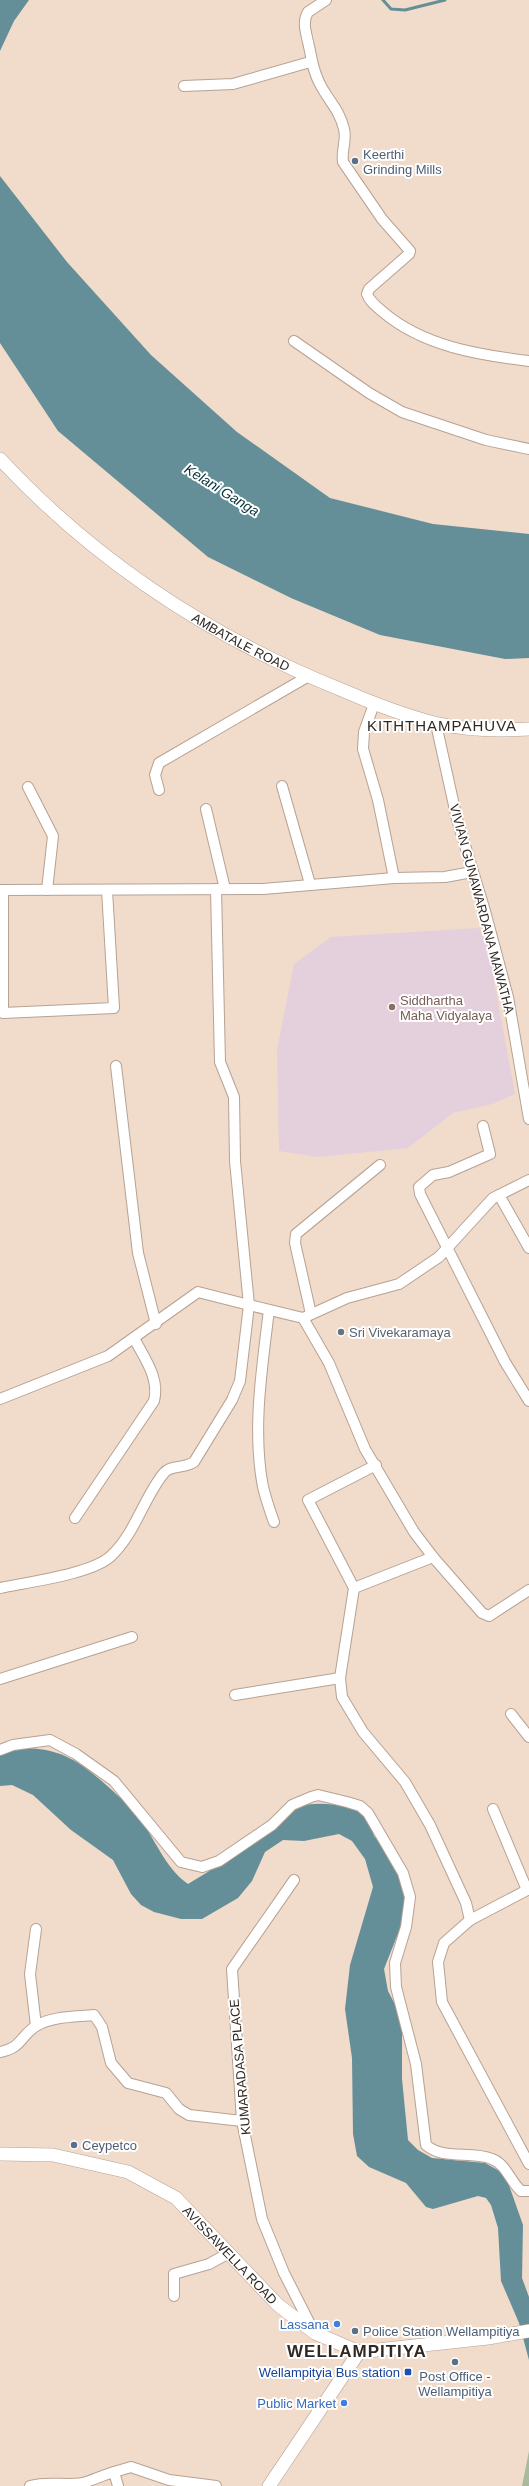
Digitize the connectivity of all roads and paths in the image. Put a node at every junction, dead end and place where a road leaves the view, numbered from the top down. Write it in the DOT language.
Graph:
graph roads {
  1 [pos="326,0"];
  2 [pos="310,62"];
  3 [pos="184,86"];
  4 [pos="294,342"];
  5 [pos="529,361"];
  6 [pos="529,449"];
  7 [pos="0,458"];
  8 [pos="307,677"];
  9 [pos="374,704"];
  10 [pos="436,724"];
  11 [pos="529,730"];
  12 [pos="282,786"];
  13 [pos="28,787"];
  14 [pos="159,790"];
  15 [pos="206,809"];
  16 [pos="472,872"];
  17 [pos="394,878"];
  18 [pos="310,884"];
  19 [pos="220,889"];
  20 [pos="2,890"];
  21 [pos="47,890"];
  22 [pos="107,890"];
  23 [pos="116,1066"];
  24 [pos="528,1099"];
  25 [pos="529,1119"];
  26 [pos="484,1126"];
  27 [pos="380,1165"];
  28 [pos="529,1180"];
  29 [pos="499,1195"];
  30 [pos="529,1248"];
  31 [pos="447,1249"];
  32 [pos="249,1305"];
  33 [pos="269,1310"];
  34 [pos="307,1316"];
  35 [pos="156,1324"];
  36 [pos="134,1338"];
  37 [pos="0,1399"];
  38 [pos="529,1401"];
  39 [pos="376,1465"];
  40 [pos="74,1518"];
  41 [pos="274,1522"];
  42 [pos="433,1557"];
  43 [pos="0,1588"];
  44 [pos="354,1588"];
  45 [pos="529,1590"];
  46 [pos="132,1637"];
  47 [pos="340,1678"];
  48 [pos="0,1679"];
  49 [pos="235,1695"];
  50 [pos="511,1714"];
  51 [pos="529,1737"];
  52 [pos="0,1750"];
  53 [pos="493,1809"];
  54 [pos="294,1880"];
  55 [pos="528,1889"];
  56 [pos="470,1920"];
  57 [pos="36,1929"];
  58 [pos="36,2026"];
  59 [pos="0,2052"];
  60 [pos="242,2121"];
  61 [pos="0,2154"];
  62 [pos="529,2164"];
  63 [pos="529,2191"];
  64 [pos="229,2253"];
  65 [pos="174,2296"];
  66 [pos="529,2331"];
  67 [pos="314,2333"];
  68 [pos="359,2352"];
  69 [pos="114,2472"];
  70 [pos="30,2486"];
  71 [pos="118,2486"];
  72 [pos="216,2486"];
  73 [pos="269,2486"];
  1 -- 2 [label="street"];
  2 -- 3 [label="street"];
  2 -- 5 [label="street"];
  4 -- 6 [label="street"];
  7 -- 8 [label="main road, AMBATALE ROAD"];
  8 -- 9 [label="main road, AMBATALE ROAD"];
  8 -- 14 [label="street"];
  9 -- 10 [label="main road, AMBATALE ROAD"];
  9 -- 17 [label="street"];
  10 -- 11 [label="main road, AMBATALE ROAD"];
  10 -- 16 [label="street, VIVIAN GUNAWARDANA MAWATHA"];
  12 -- 18 [label="street"];
  13 -- 21 [label="street"];
  15 -- 19 [label="street"];
  16 -- 17 [label="street"];
  16 -- 24 [label="street, VIVIAN GUNAWARDANA MAWATHA"];
  17 -- 18 [label="street"];
  18 -- 19 [label="street"];
  19 -- 22 [label="street"];
  19 -- 32 [label="street"];
  20 -- 21 [label="street"];
  20 -- 22 [label="street"];
  21 -- 22 [label="street"];
  23 -- 35 [label="street"];
  24 -- 25 [label="street, VIVIAN GUNAWARDANA MAWATHA"];
  26 -- 31 [label="street"];
  27 -- 34 [label="street"];
  28 -- 29 [label="street"];
  29 -- 30 [label="street"];
  29 -- 31 [label="street"];
  31 -- 34 [label="street"];
  31 -- 38 [label="street"];
  32 -- 33 [label="street"];
  32 -- 35 [label="street"];
  32 -- 43 [label="street"];
  33 -- 34 [label="street"];
  33 -- 41 [label="street"];
  34 -- 39 [label="street"];
  35 -- 36 [label="street"];
  36 -- 37 [label="street"];
  36 -- 40 [label="street"];
  39 -- 42 [label="street"];
  39 -- 44 [label="street"];
  42 -- 44 [label="street"];
  42 -- 45 [label="street"];
  44 -- 47 [label="street"];
  46 -- 48 [label="street"];
  47 -- 49 [label="street"];
  47 -- 56 [label="street"];
  50 -- 51 [label="street"];
  52 -- 63 [label="street"];
  53 -- 55 [label="street"];
  54 -- 60 [label="street, KUMARADASA PLACE"];
  55 -- 56 [label="street"];
  56 -- 62 [label="street"];
  57 -- 58 [label="street"];
  58 -- 59 [label="street"];
  58 -- 60 [label="street"];
  60 -- 67 [label="street, KUMARADASA PLACE"];
  61 -- 64 [label="main road, AVISSAWELLA ROAD"];
  64 -- 65 [label="street"];
  64 -- 67 [label="main road, AVISSAWELLA ROAD"];
  66 -- 68 [label="main road, AVISSAWELLA ROAD"];
  67 -- 68 [label="main road, AVISSAWELLA ROAD"];
  68 -- 73 [label="main road"];
  69 -- 70 [label="street"];
  69 -- 71 [label="street"];
  69 -- 72 [label="street"];
}
